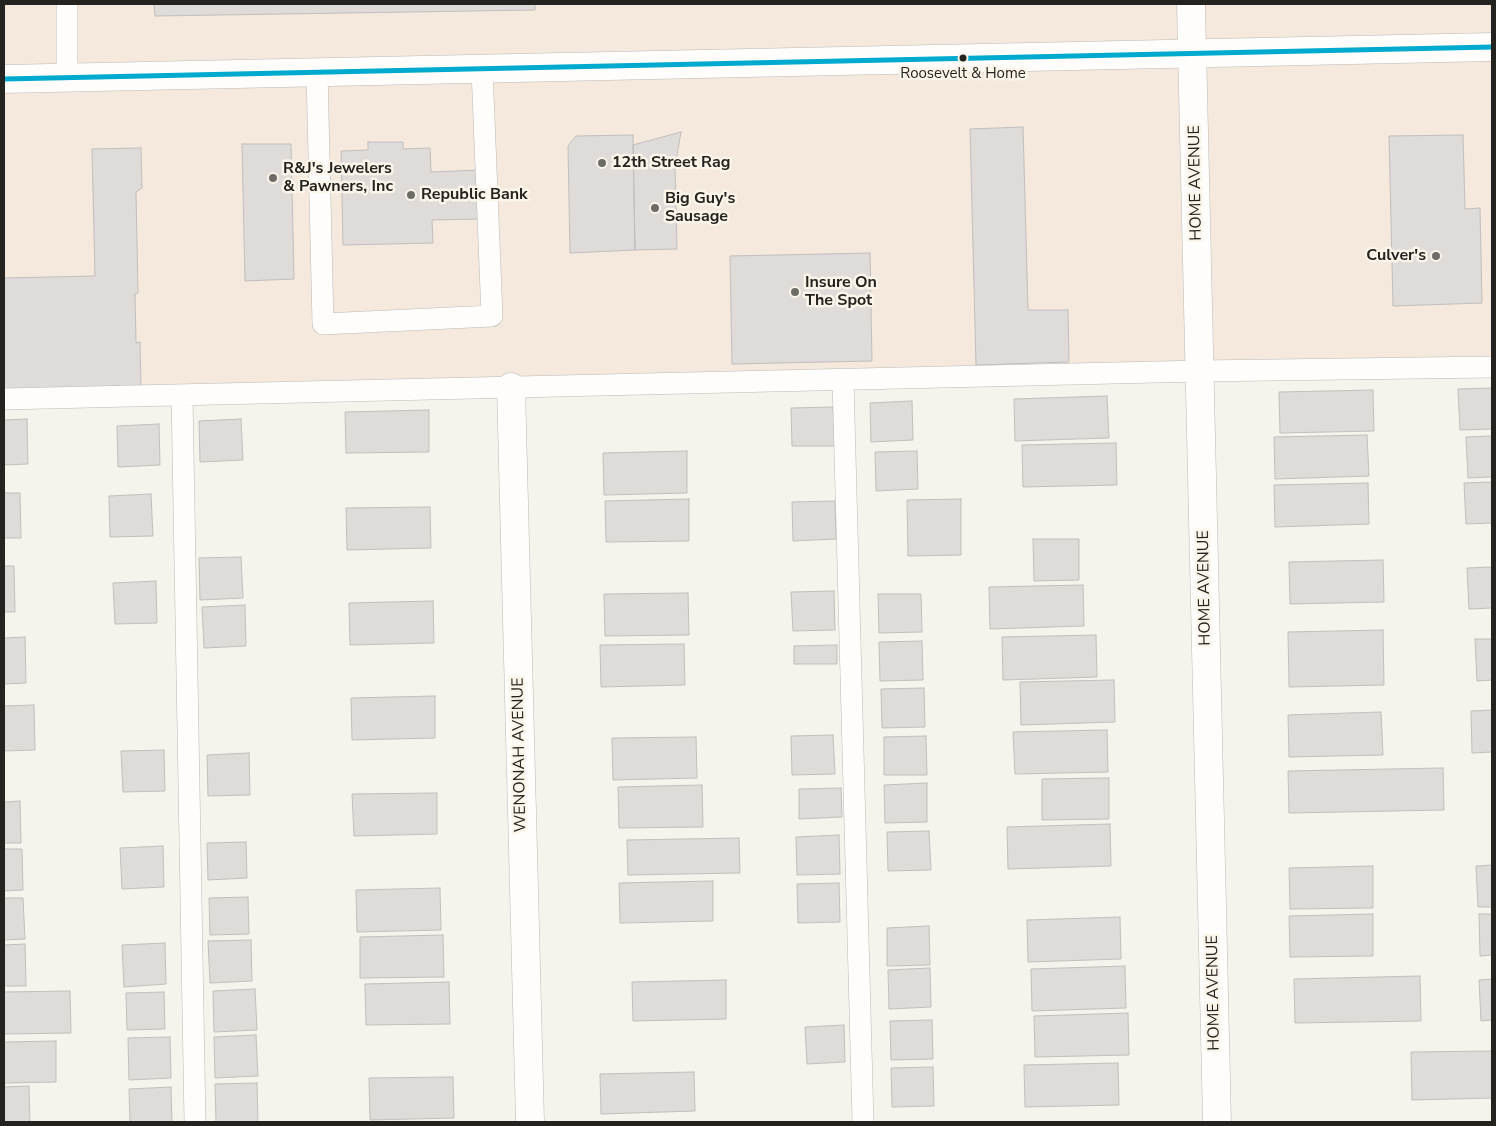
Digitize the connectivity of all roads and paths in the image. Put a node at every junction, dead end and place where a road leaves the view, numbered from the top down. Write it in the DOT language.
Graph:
graph roads {
  1 [pos="67,4"];
  2 [pos="1191,4"];
  3 [pos="1492,47"];
  4 [pos="1193,54"];
  5 [pos="482,69"];
  6 [pos="317,72"];
  7 [pos="67,78"];
  8 [pos="4,79"];
  9 [pos="1492,367"];
  10 [pos="1200,372"];
  11 [pos="843,380"];
  12 [pos="511,387"];
  13 [pos="182,395"];
  14 [pos="4,399"];
  15 [pos="195,1122"];
  16 [pos="530,1122"];
  17 [pos="863,1122"];
  18 [pos="1217,1122"];
  1 -- 7 [label="lane"];
  2 -- 4 [label="street, HOME AVENUE"];
  3 -- 4 [label="street"];
  4 -- 5 [label="street"];
  4 -- 10 [label="street, HOME AVENUE"];
  5 -- 6 [label="street"];
  5 -- 6 [label="lane"];
  6 -- 7 [label="street"];
  7 -- 8 [label="street"];
  9 -- 10 [label="lane"];
  10 -- 11 [label="lane"];
  10 -- 18 [label="street, HOME AVENUE"];
  11 -- 12 [label="lane"];
  11 -- 17 [label="lane"];
  12 -- 13 [label="lane"];
  12 -- 16 [label="street, WENONAH AVENUE"];
  13 -- 14 [label="lane"];
  13 -- 15 [label="lane"];
}
